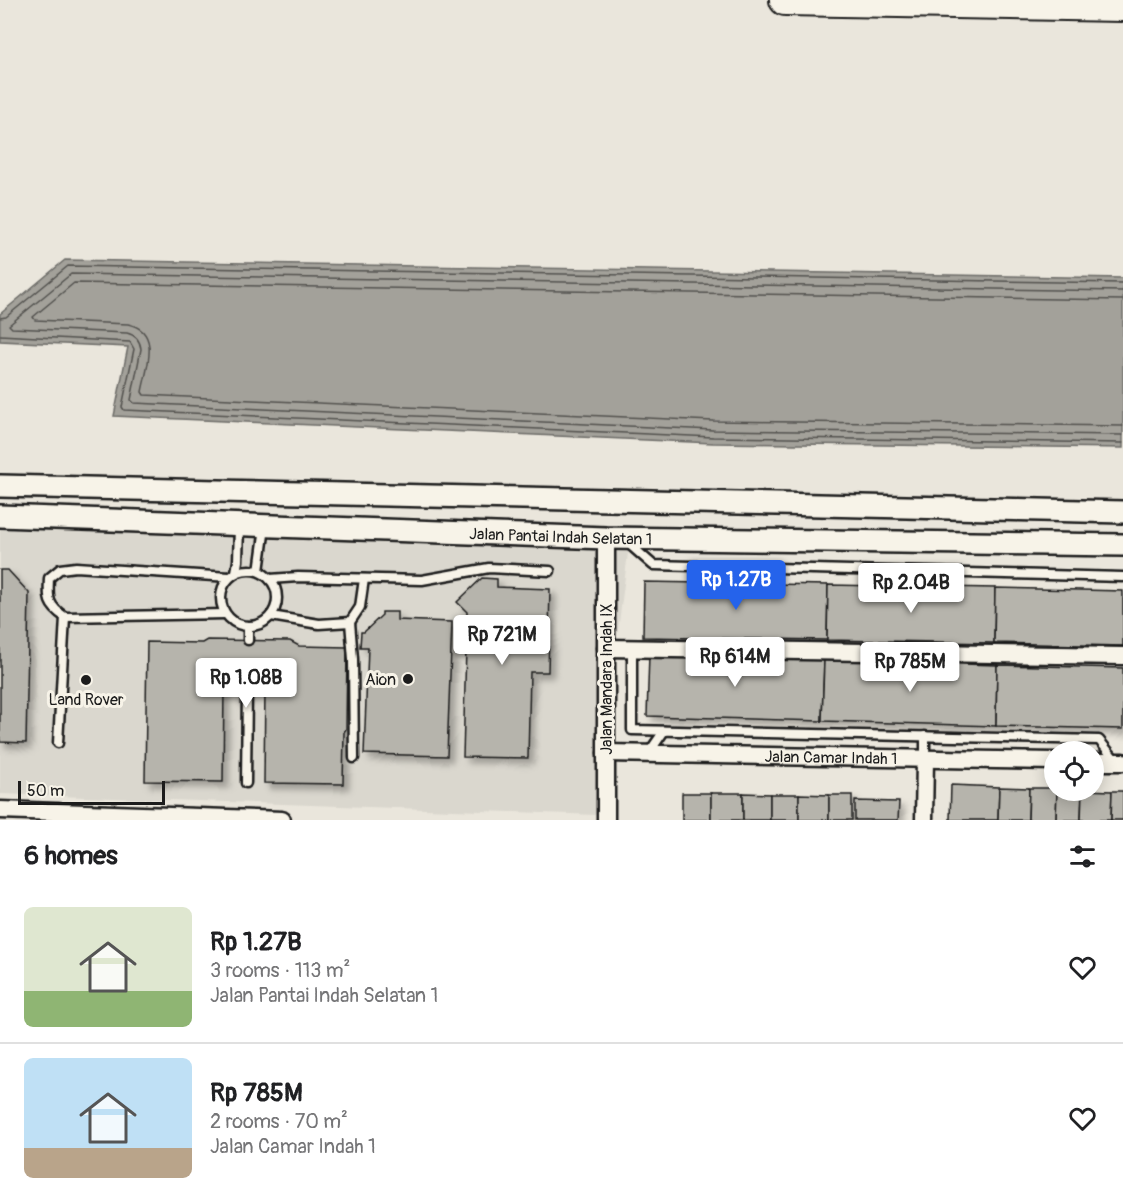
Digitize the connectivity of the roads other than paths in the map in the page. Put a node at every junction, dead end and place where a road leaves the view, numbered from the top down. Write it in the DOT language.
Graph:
graph roads {
  1 [pos="785,0"];
  2 [pos="1123,6"];
  3 [pos="0,486"];
  4 [pos="1123,513"];
  5 [pos="0,516"];
  6 [pos="239,526"];
  7 [pos="265,527"];
  8 [pos="615,538"];
  9 [pos="1123,545"];
  10 [pos="259,571"];
  11 [pos="550,571"];
  12 [pos="233,574"];
  13 [pos="1123,576"];
  14 [pos="270,579"];
  15 [pos="364,579"];
  16 [pos="225,614"];
  17 [pos="65,616"];
  18 [pos="271,616"];
  19 [pos="350,622"];
  20 [pos="248,626"];
  21 [pos="248,640"];
  22 [pos="606,648"];
  23 [pos="632,648"];
  24 [pos="1123,656"];
  25 [pos="247,688"];
  26 [pos="664,731"];
  27 [pos="925,736"];
  28 [pos="57,743"];
  29 [pos="606,753"];
  30 [pos="648,754"];
  31 [pos="354,758"];
  32 [pos="925,759"];
  33 [pos="1044,761"];
  34 [pos="1104,762"];
  35 [pos="1120,762"];
  36 [pos="246,783"];
  37 [pos="0,810"];
  38 [pos="255,820"];
  39 [pos="282,820"];
  40 [pos="606,820"];
  41 [pos="924,820"];
  1 -- 2 [label="highway"];
  3 -- 4 [label="street"];
  5 -- 6 [label="street, Jalan Pantai Indah Selatan 1"];
  6 -- 7 [label="street, Jalan Pantai Indah Selatan 1"];
  6 -- 12 [label="lane"];
  7 -- 8 [label="street, Jalan Pantai Indah Selatan 1"];
  7 -- 10 [label="lane"];
  8 -- 9 [label="street, Jalan Pantai Indah Selatan 1"];
  8 -- 13 [label="lane"];
  8 -- 22 [label="street, Jalan Mandara Indah IX"];
  10 -- 12 [label="lane"];
  10 -- 14 [label="lane"];
  11 -- 15 [label="lane"];
  12 -- 16 [label="lane"];
  12 -- 17 [label="lane"];
  14 -- 15 [label="lane"];
  14 -- 18 [label="lane"];
  15 -- 19 [label="lane"];
  16 -- 17 [label="lane"];
  16 -- 20 [label="lane"];
  17 -- 28 [label="lane"];
  18 -- 19 [label="lane"];
  18 -- 20 [label="lane"];
  19 -- 31 [label="lane"];
  20 -- 21 [label="lane"];
  22 -- 23 [label="street"];
  22 -- 29 [label="street, Jalan Mandara Indah IX"];
  23 -- 24 [label="street"];
  23 -- 26 [label="lane"];
  25 -- 36 [label="lane"];
  26 -- 27 [label="lane"];
  26 -- 30 [label="lane"];
  27 -- 32 [label="lane"];
  27 -- 35 [label="lane"];
  29 -- 30 [label="street, Jalan Camar Indah 1"];
  29 -- 40 [label="street, Jalan Mandara Indah IX"];
  30 -- 32 [label="street, Jalan Camar Indah 1"];
  32 -- 33 [label="street, Jalan Camar Indah 1"];
  32 -- 41 [label="street"];
  34 -- 35 [label="street"];
  37 -- 38 [label="street"];
  38 -- 39 [label="street"];
}
